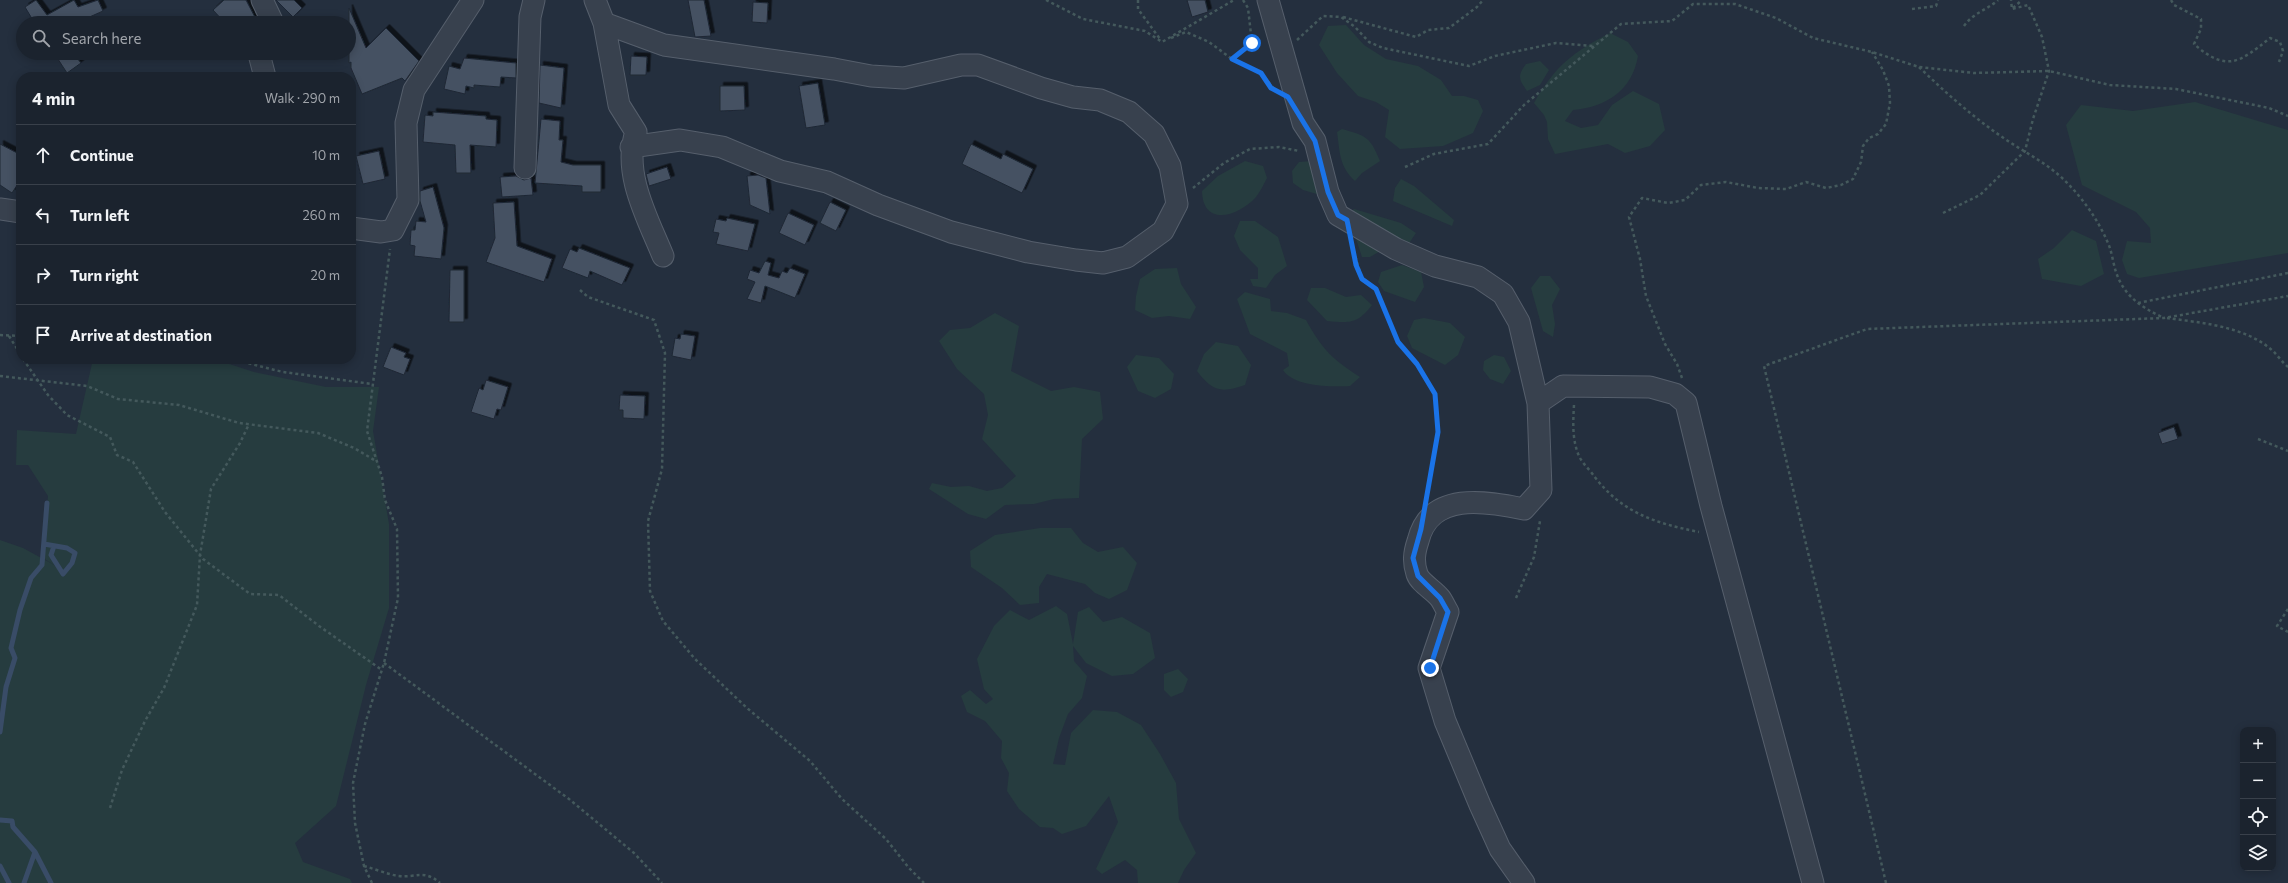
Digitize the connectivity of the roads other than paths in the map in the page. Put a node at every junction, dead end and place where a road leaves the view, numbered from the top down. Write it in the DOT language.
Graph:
graph roads {
  1 [pos="262,0"];
  2 [pos="473,0"];
  3 [pos="534,0"];
  4 [pos="595,0"];
  5 [pos="1268,0"];
  6 [pos="270,16"];
  7 [pos="604,23"];
  8 [pos="261,60"];
  9 [pos="264,72"];
  10 [pos="631,147"];
  11 [pos="525,168"];
  12 [pos="0,209"];
  13 [pos="16,211"];
  14 [pos="356,229"];
  15 [pos="663,256"];
  16 [pos="1538,403"];
  17 [pos="1524,883"];
  18 [pos="1813,883"];
  1 -- 6 [label="street"];
  2 -- 14 [label="street"];
  3 -- 11 [label="street"];
  4 -- 7 [label="street"];
  5 -- 16 [label="street"];
  7 -- 10 [label="street"];
  7 -- 10 [label="street"];
  8 -- 9 [label="street"];
  10 -- 15 [label="street"];
  12 -- 13 [label="street"];
  16 -- 17 [label="street"];
  16 -- 18 [label="street"];
}
